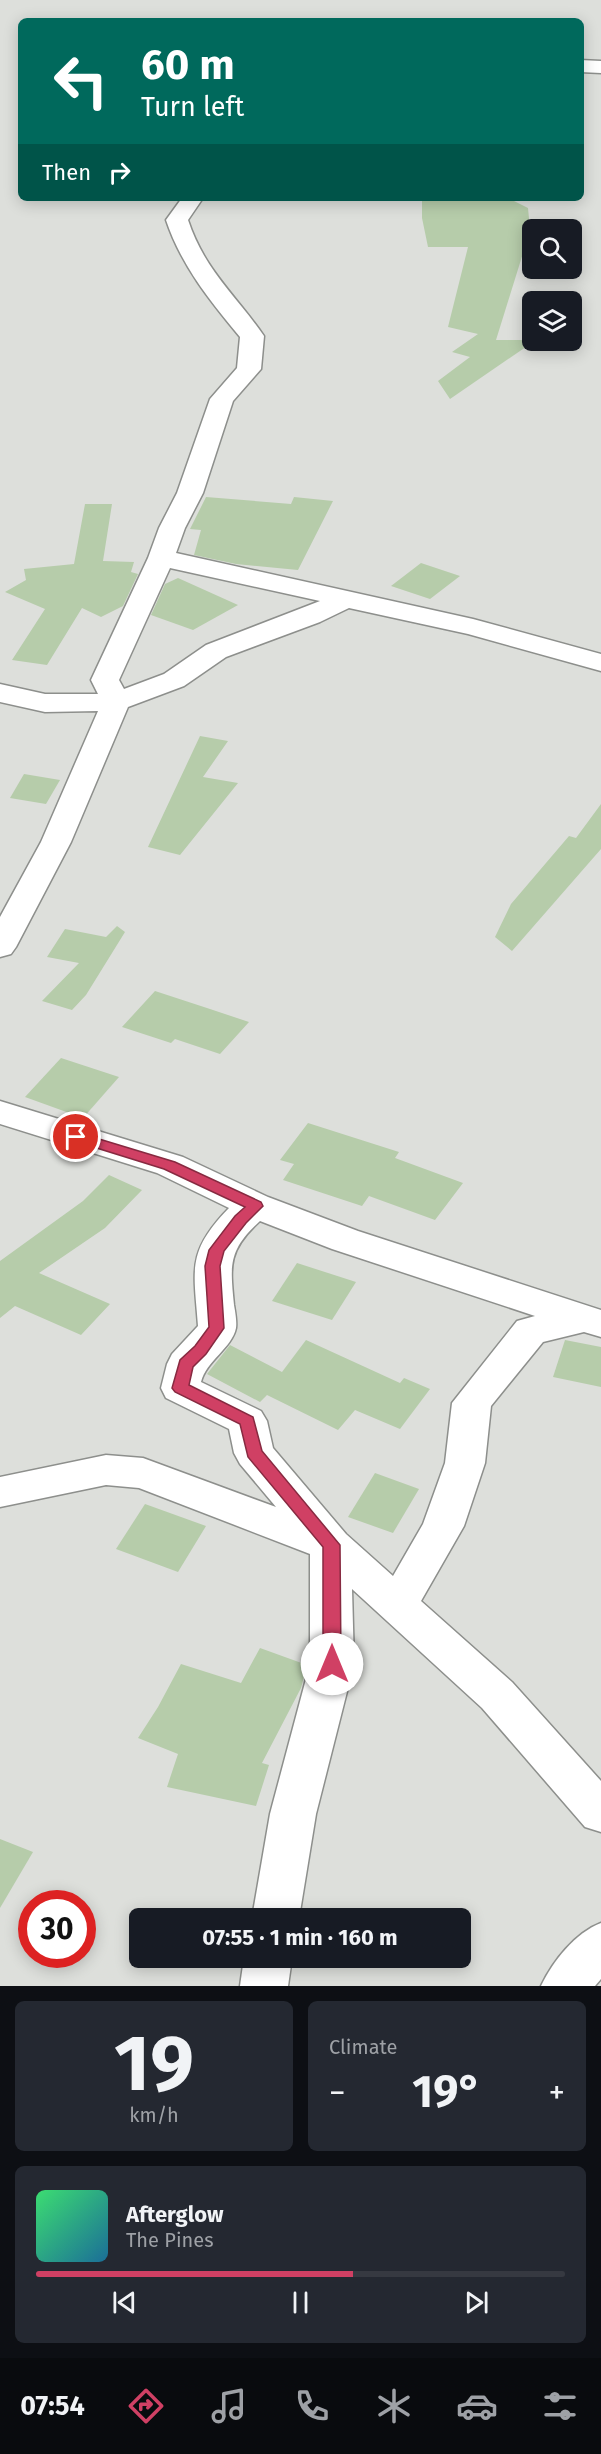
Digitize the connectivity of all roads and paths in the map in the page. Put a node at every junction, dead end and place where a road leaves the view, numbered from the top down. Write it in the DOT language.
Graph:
graph roads {
  1 [pos="584,66"];
  2 [pos="601,67"];
  3 [pos="191,201"];
  4 [pos="161,558"];
  5 [pos="346,599"];
  6 [pos="601,663"];
  7 [pos="0,693"];
  8 [pos="116,702"];
  9 [pos="0,947"];
  10 [pos="0,1112"];
  11 [pos="255,1206"];
  12 [pos="593,1321"];
  13 [pos="0,1492"];
  14 [pos="331,1545"];
  15 [pos="397,1606"];
  16 [pos="601,1814"];
  17 [pos="277,1908"];
  18 [pos="601,1944"];
  19 [pos="267,1968"];
  20 [pos="264,1986"];
  21 [pos="565,1986"];
  1 -- 2 [label="street"];
  3 -- 4 [label="street"];
  4 -- 5 [label="street"];
  4 -- 8 [label="street"];
  5 -- 6 [label="street"];
  5 -- 8 [label="street"];
  7 -- 8 [label="street"];
  8 -- 9 [label="street"];
  10 -- 11 [label="street"];
  11 -- 12 [label="street"];
  11 -- 14 [label="street"];
  12 -- 15 [label="street"];
  13 -- 14 [label="street"];
  14 -- 15 [label="street"];
  14 -- 17 [label="street"];
  15 -- 16 [label="street"];
  18 -- 21 [label="street"];
  19 -- 20 [label="street"];
}
